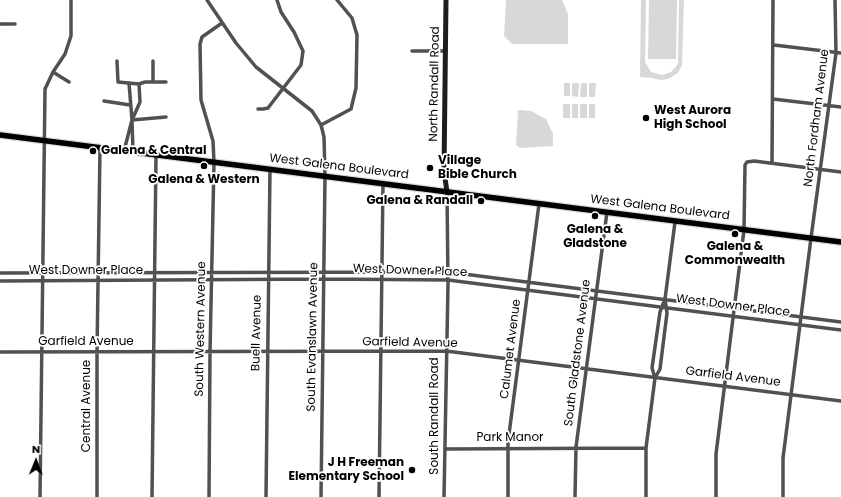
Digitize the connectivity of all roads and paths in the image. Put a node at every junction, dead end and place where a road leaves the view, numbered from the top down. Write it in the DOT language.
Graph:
graph roads {
  1 [pos="71,0"];
  2 [pos="207,0"];
  3 [pos="277,0"];
  4 [pos="337,0"];
  5 [pos="446,0"];
  6 [pos="773,0"];
  7 [pos="835,0"];
  8 [pos="222,23"];
  9 [pos="0,24"];
  10 [pos="15,24"];
  11 [pos="774,45"];
  12 [pos="412,51"];
  13 [pos="446,51"];
  14 [pos="839,53"];
  15 [pos="117,61"];
  16 [pos="153,61"];
  17 [pos="53,72"];
  18 [pos="69,82"];
  19 [pos="153,82"];
  20 [pos="166,82"];
  21 [pos="129,83"];
  22 [pos="140,84"];
  23 [pos="283,87"];
  24 [pos="773,99"];
  25 [pos="104,101"];
  26 [pos="130,105"];
  27 [pos="829,106"];
  28 [pos="841,108"];
  29 [pos="258,109"];
  30 [pos="166,117"];
  31 [pos="132,120"];
  32 [pos="321,125"];
  33 [pos="0,135"];
  34 [pos="44,141"];
  35 [pos="100,148"];
  36 [pos="124,151"];
  37 [pos="133,152"];
  38 [pos="156,155"];
  39 [pos="214,162"];
  40 [pos="772,163"];
  41 [pos="270,169"];
  42 [pos="820,169"];
  43 [pos="841,172"];
  44 [pos="325,176"];
  45 [pos="383,184"];
  46 [pos="446,192"];
  47 [pos="539,204"];
  48 [pos="607,212"];
  49 [pos="675,222"];
  50 [pos="744,230"];
  51 [pos="811,238"];
  52 [pos="841,242"];
  53 [pos="99,272"];
  54 [pos="154,272"];
  55 [pos="211,272"];
  56 [pos="268,272"];
  57 [pos="324,272"];
  58 [pos="382,272"];
  59 [pos="448,272"];
  60 [pos="42,273"];
  61 [pos="0,274"];
  62 [pos="324,279"];
  63 [pos="381,279"];
  64 [pos="154,280"];
  65 [pos="211,280"];
  66 [pos="268,280"];
  67 [pos="448,280"];
  68 [pos="0,281"];
  69 [pos="42,281"];
  70 [pos="98,281"];
  71 [pos="529,282"];
  72 [pos="528,290"];
  73 [pos="597,290"];
  74 [pos="596,299"];
  75 [pos="665,299"];
  76 [pos="661,306"];
  77 [pos="666,307"];
  78 [pos="734,308"];
  79 [pos="733,316"];
  80 [pos="801,317"];
  81 [pos="841,322"];
  82 [pos="800,324"];
  83 [pos="841,330"];
  84 [pos="446,351"];
  85 [pos="0,352"];
  86 [pos="41,352"];
  87 [pos="97,352"];
  88 [pos="154,352"];
  89 [pos="210,352"];
  90 [pos="266,352"];
  91 [pos="322,352"];
  92 [pos="380,352"];
  93 [pos="520,361"];
  94 [pos="586,369"];
  95 [pos="655,378"];
  96 [pos="724,387"];
  97 [pos="792,395"];
  98 [pos="841,401"];
  99 [pos="445,448"];
  100 [pos="508,448"];
  101 [pos="576,448"];
  102 [pos="646,448"];
  103 [pos="40,497"];
  104 [pos="97,497"];
  105 [pos="152,497"];
  106 [pos="209,497"];
  107 [pos="266,497"];
  108 [pos="321,497"];
  109 [pos="379,497"];
  110 [pos="444,497"];
  111 [pos="508,497"];
  112 [pos="575,497"];
  113 [pos="646,497"];
  114 [pos="716,497"];
  115 [pos="783,497"];
  1 -- 17 [label="street"];
  2 -- 8 [label="street"];
  3 -- 23 [label="street"];
  4 -- 32 [label="street"];
  5 -- 13 [label="main road, North Randall Road"];
  6 -- 11 [label="street"];
  7 -- 14 [label="street, North Fordham Avenue"];
  8 -- 23 [label="street"];
  8 -- 39 [label="street, South Western Avenue"];
  9 -- 10 [label="street"];
  11 -- 14 [label="street"];
  11 -- 24 [label="street"];
  12 -- 13 [label="street"];
  13 -- 46 [label="main road, North Randall Road"];
  14 -- 27 [label="street, North Fordham Avenue"];
  15 -- 21 [label="street"];
  16 -- 19 [label="street"];
  17 -- 18 [label="street"];
  17 -- 34 [label="street"];
  19 -- 20 [label="street"];
  19 -- 22 [label="street"];
  21 -- 22 [label="street"];
  21 -- 26 [label="street"];
  22 -- 31 [label="street"];
  23 -- 29 [label="street"];
  23 -- 32 [label="street"];
  24 -- 27 [label="street"];
  24 -- 40 [label="street"];
  25 -- 26 [label="street"];
  26 -- 31 [label="street"];
  27 -- 28 [label="street"];
  27 -- 42 [label="street, North Fordham Avenue"];
  30 -- 31 [label="street"];
  31 -- 36 [label="street"];
  31 -- 37 [label="street"];
  32 -- 44 [label="street, South Evanslawn Avenue"];
  33 -- 34 [label="main road, West Galena Boulevard"];
  34 -- 35 [label="main road, West Galena Boulevard"];
  34 -- 60 [label="street"];
  35 -- 36 [label="main road, West Galena Boulevard"];
  35 -- 53 [label="street, Central Avenue"];
  36 -- 37 [label="main road, West Galena Boulevard"];
  37 -- 38 [label="main road, West Galena Boulevard"];
  38 -- 39 [label="main road, West Galena Boulevard"];
  38 -- 54 [label="street"];
  39 -- 41 [label="main road, West Galena Boulevard"];
  39 -- 55 [label="street, South Western Avenue"];
  40 -- 42 [label="street"];
  40 -- 50 [label="street"];
  41 -- 44 [label="main road, West Galena Boulevard"];
  41 -- 56 [label="street, Buell Avenue"];
  42 -- 43 [label="street"];
  42 -- 51 [label="street, North Fordham Avenue"];
  44 -- 45 [label="main road, West Galena Boulevard"];
  44 -- 57 [label="street, South Evanslawn Avenue"];
  45 -- 46 [label="main road, West Galena Boulevard"];
  45 -- 58 [label="street"];
  46 -- 47 [label="main road, West Galena Boulevard"];
  46 -- 59 [label="street, South Randall Road"];
  47 -- 48 [label="main road, West Galena Boulevard"];
  47 -- 71 [label="street, Calumet Avenue"];
  48 -- 49 [label="main road, West Galena Boulevard"];
  48 -- 73 [label="street, South Gladstone Avenue"];
  49 -- 50 [label="main road, West Galena Boulevard"];
  49 -- 75 [label="street"];
  50 -- 51 [label="main road, West Galena Boulevard"];
  50 -- 78 [label="street"];
  51 -- 52 [label="main road, West Galena Boulevard"];
  51 -- 80 [label="street, North Fordham Avenue"];
  53 -- 54 [label="street, West Downer Place"];
  53 -- 60 [label="street, West Downer Place"];
  53 -- 70 [label="street, Central Avenue"];
  54 -- 55 [label="street, West Downer Place"];
  54 -- 64 [label="street"];
  55 -- 56 [label="street, West Downer Place"];
  55 -- 65 [label="street, South Western Avenue"];
  56 -- 57 [label="street, West Downer Place"];
  56 -- 66 [label="street, Buell Avenue"];
  57 -- 58 [label="street, West Downer Place"];
  57 -- 62 [label="street, South Evanslawn Avenue"];
  58 -- 59 [label="street, West Downer Place"];
  58 -- 63 [label="street"];
  59 -- 67 [label="street, South Randall Road"];
  59 -- 71 [label="street, West Downer Place"];
  60 -- 61 [label="street, West Downer Place"];
  60 -- 69 [label="street"];
  62 -- 63 [label="street, West Downer Place"];
  62 -- 66 [label="street, West Downer Place"];
  62 -- 91 [label="street, South Evanslawn Avenue"];
  63 -- 67 [label="street, West Downer Place"];
  63 -- 92 [label="street"];
  64 -- 65 [label="street, West Downer Place"];
  64 -- 70 [label="street, West Downer Place"];
  64 -- 88 [label="street"];
  65 -- 66 [label="street, West Downer Place"];
  65 -- 89 [label="street, South Western Avenue"];
  66 -- 90 [label="street, Buell Avenue"];
  67 -- 72 [label="street, West Downer Place"];
  67 -- 84 [label="street, South Randall Road"];
  68 -- 69 [label="street, West Downer Place"];
  69 -- 70 [label="street, West Downer Place"];
  69 -- 86 [label="street"];
  70 -- 87 [label="street, Central Avenue"];
  71 -- 72 [label="street, Calumet Avenue"];
  71 -- 73 [label="street, West Downer Place"];
  72 -- 74 [label="street, West Downer Place"];
  72 -- 93 [label="street, Calumet Avenue"];
  73 -- 74 [label="street, South Gladstone Avenue"];
  73 -- 75 [label="street, West Downer Place"];
  74 -- 76 [label="street, West Downer Place"];
  74 -- 94 [label="street, South Gladstone Avenue"];
  75 -- 76 [label="street"];
  75 -- 77 [label="street"];
  75 -- 78 [label="street, West Downer Place"];
  76 -- 77 [label="street, West Downer Place"];
  76 -- 95 [label="street"];
  77 -- 79 [label="street, West Downer Place"];
  77 -- 95 [label="street"];
  78 -- 79 [label="street"];
  78 -- 80 [label="street, West Downer Place"];
  79 -- 82 [label="street, West Downer Place"];
  79 -- 96 [label="street"];
  80 -- 81 [label="street, West Downer Place"];
  80 -- 82 [label="street, North Fordham Avenue"];
  82 -- 83 [label="street, West Downer Place"];
  82 -- 97 [label="street, North Fordham Avenue"];
  84 -- 92 [label="street, Garfield Avenue"];
  84 -- 93 [label="street, Garfield Avenue"];
  84 -- 99 [label="street, South Randall Road"];
  85 -- 86 [label="street, Garfield Avenue"];
  86 -- 87 [label="street, Garfield Avenue"];
  86 -- 103 [label="street"];
  87 -- 88 [label="street, Garfield Avenue"];
  87 -- 104 [label="street, Central Avenue"];
  88 -- 89 [label="street, Garfield Avenue"];
  88 -- 105 [label="street"];
  89 -- 90 [label="street, Garfield Avenue"];
  89 -- 106 [label="street, South Western Avenue"];
  90 -- 91 [label="street, Garfield Avenue"];
  90 -- 107 [label="street, Buell Avenue"];
  91 -- 92 [label="street, Garfield Avenue"];
  91 -- 108 [label="street, South Evanslawn Avenue"];
  92 -- 109 [label="street"];
  93 -- 94 [label="street, Garfield Avenue"];
  93 -- 100 [label="street, Calumet Avenue"];
  94 -- 95 [label="street, Garfield Avenue"];
  94 -- 101 [label="street, South Gladstone Avenue"];
  95 -- 96 [label="street, Garfield Avenue"];
  95 -- 102 [label="street"];
  96 -- 97 [label="street, Garfield Avenue"];
  96 -- 114 [label="street"];
  97 -- 98 [label="street, Garfield Avenue"];
  97 -- 115 [label="street, North Fordham Avenue"];
  99 -- 100 [label="street, Park Manor"];
  99 -- 110 [label="street, South Randall Road"];
  100 -- 101 [label="street, Park Manor"];
  100 -- 111 [label="street, Calumet Avenue"];
  101 -- 102 [label="street, Park Manor"];
  101 -- 112 [label="street, South Gladstone Avenue"];
  102 -- 113 [label="street"];
}
